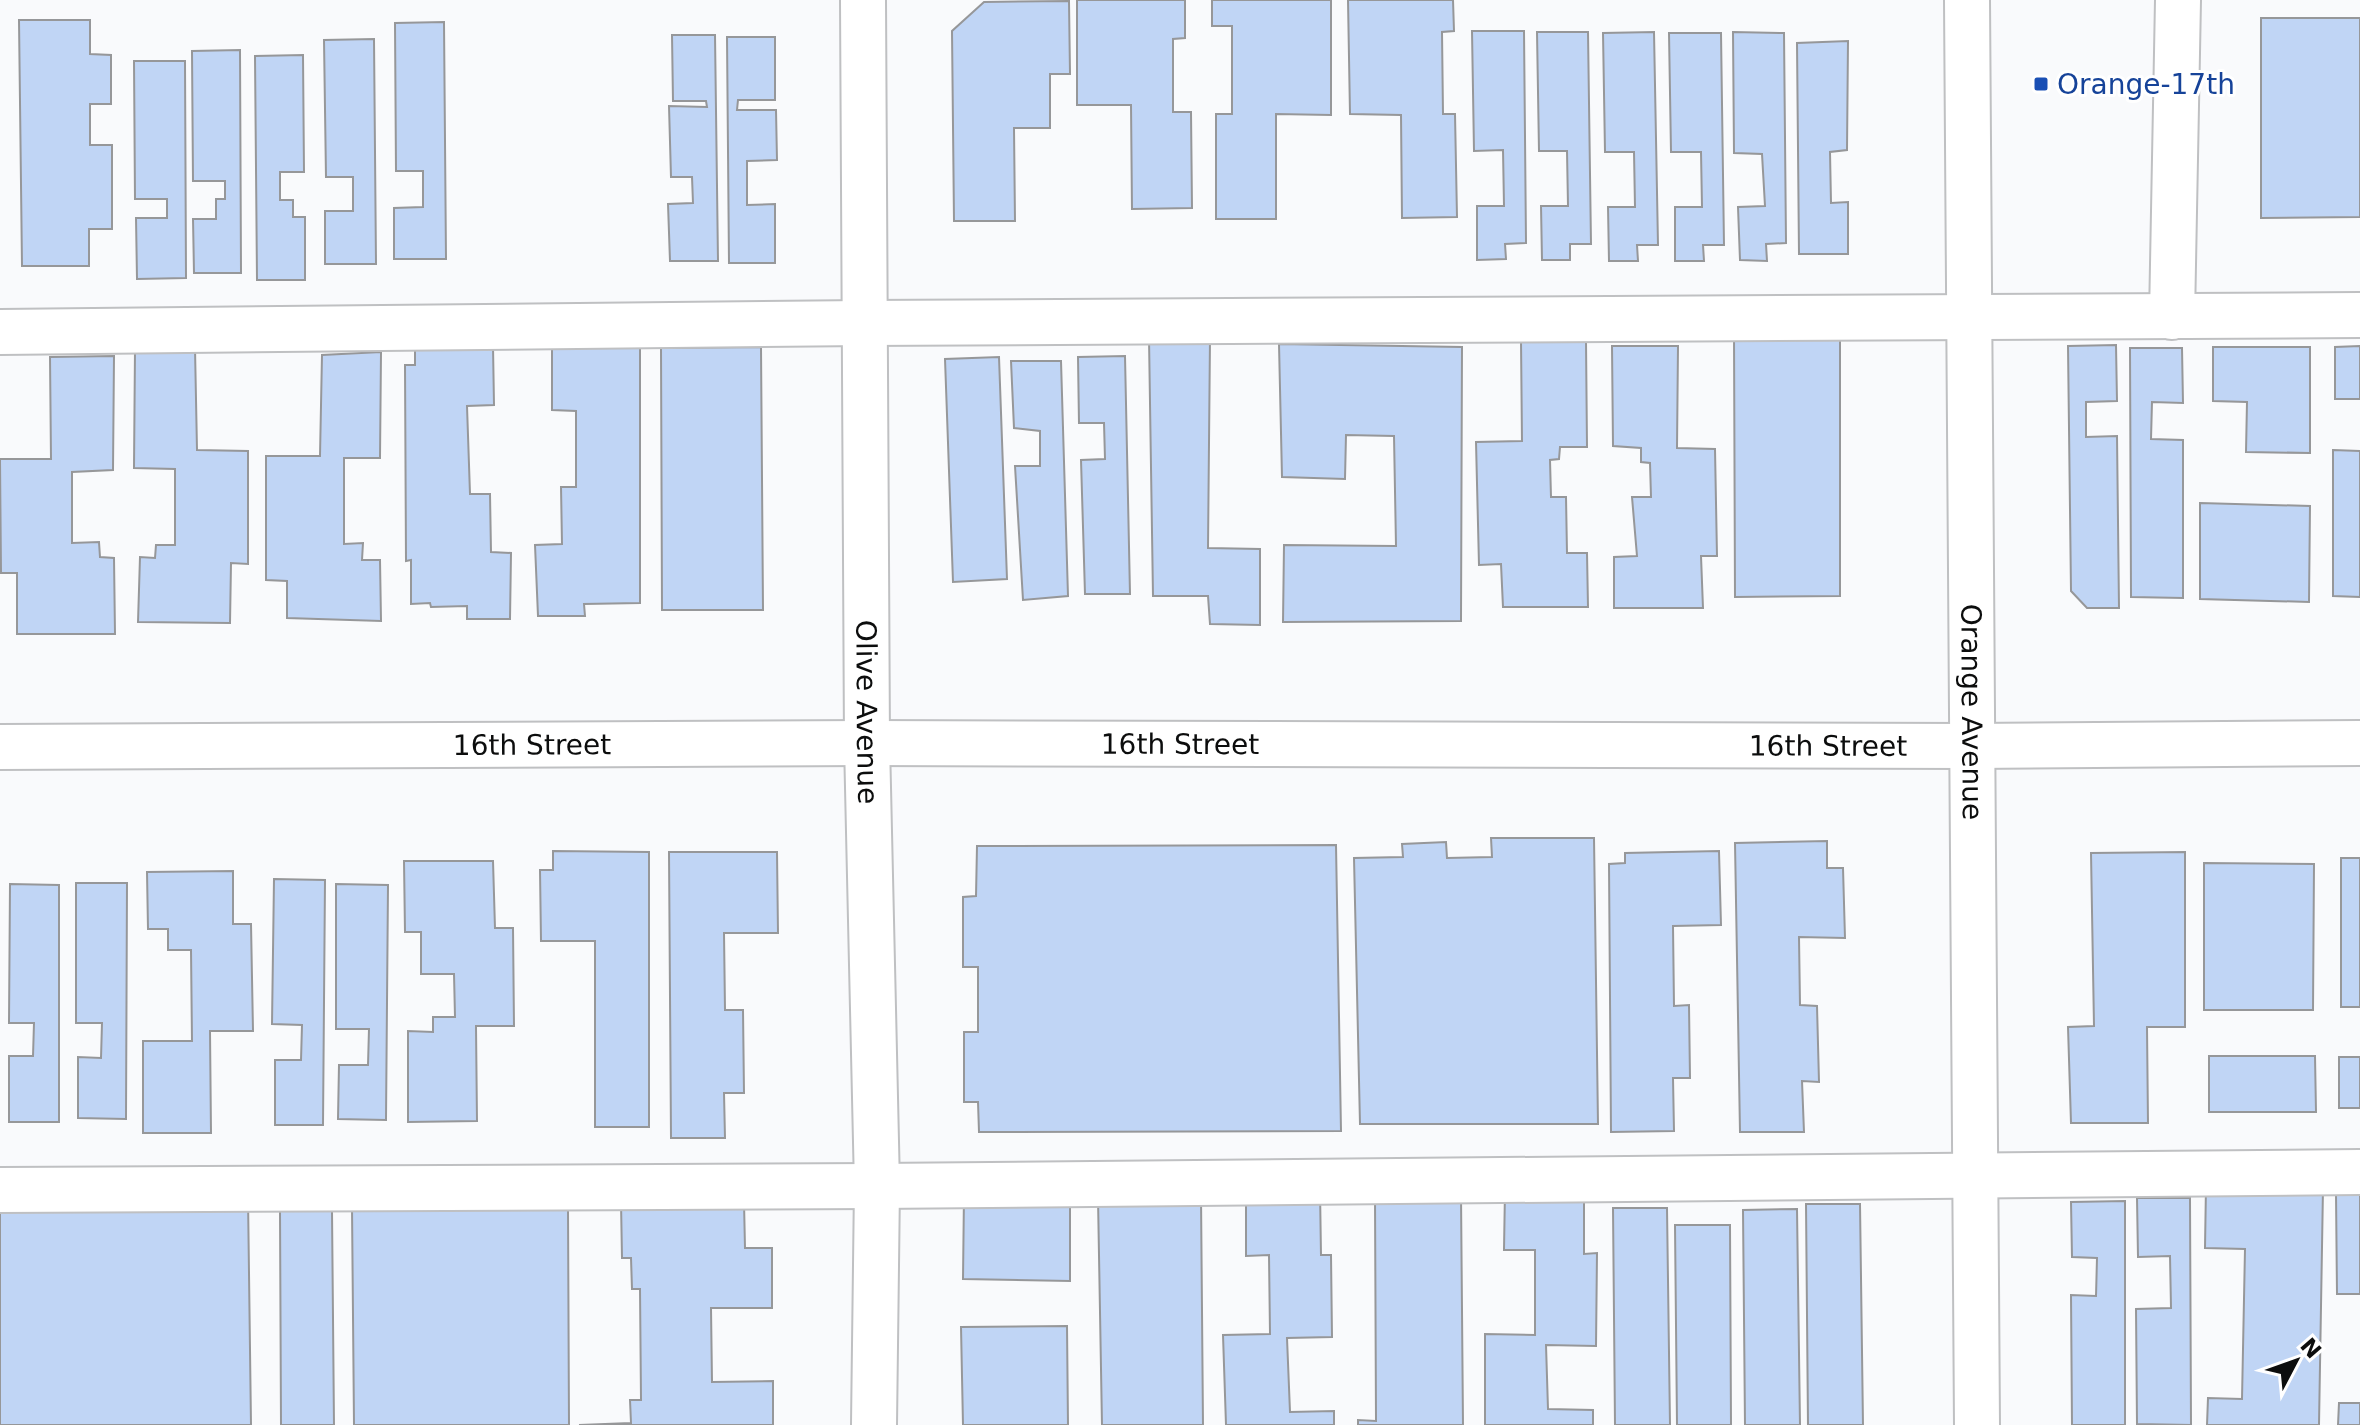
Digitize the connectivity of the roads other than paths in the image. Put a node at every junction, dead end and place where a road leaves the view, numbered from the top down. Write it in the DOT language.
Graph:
graph roads {
  1 [pos="863,0"];
  2 [pos="1967,0"];
  3 [pos="2178,0"];
  4 [pos="2360,315"];
  5 [pos="2172,317"];
  6 [pos="1969,318"];
  7 [pos="864,323"];
  8 [pos="0,332"];
  9 [pos="867,743"];
  10 [pos="2360,743"];
  11 [pos="1972,746"];
  12 [pos="0,747"];
  13 [pos="2360,1172"];
  14 [pos="1975,1176"];
  15 [pos="877,1186"];
  16 [pos="0,1190"];
  17 [pos="874,1425"];
  18 [pos="1977,1425"];
  1 -- 7 [label="street, Olive Avenue"];
  2 -- 6 [label="street, Orange Avenue"];
  3 -- 5 [label="street"];
  4 -- 5 [label="street"];
  5 -- 6 [label="street"];
  6 -- 7 [label="street"];
  6 -- 11 [label="street, Orange Avenue"];
  7 -- 8 [label="street"];
  7 -- 9 [label="street, Olive Avenue"];
  9 -- 11 [label="street, 16th Street"];
  9 -- 12 [label="street, 16th Street"];
  9 -- 15 [label="street, Olive Avenue"];
  10 -- 11 [label="street, 16th Street"];
  11 -- 14 [label="street, Orange Avenue"];
  13 -- 14 [label="street"];
  14 -- 15 [label="street"];
  14 -- 18 [label="street, Orange Avenue"];
  15 -- 16 [label="street"];
  15 -- 17 [label="street, Olive Avenue"];
}
